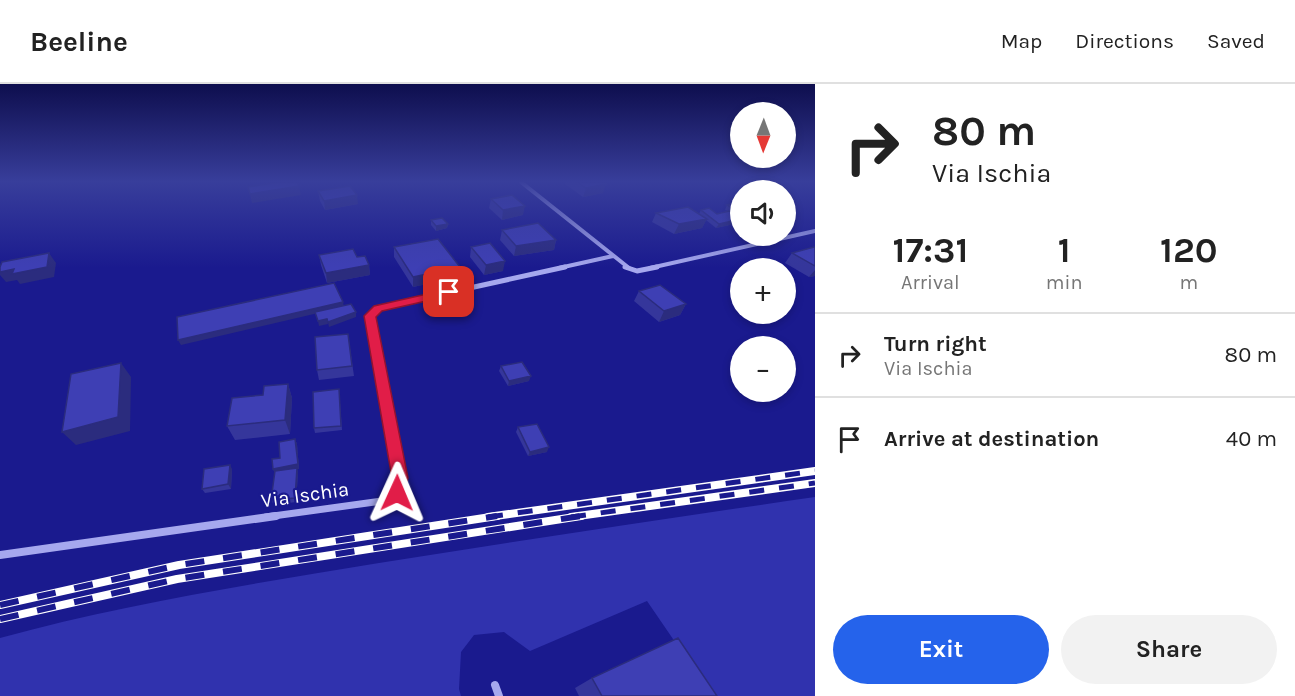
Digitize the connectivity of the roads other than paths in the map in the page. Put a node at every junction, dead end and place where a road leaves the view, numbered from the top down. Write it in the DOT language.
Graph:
graph roads {
  1 [pos="557,211"];
  2 [pos="815,231"];
  3 [pos="613,256"];
  4 [pos="0,555"];
  5 [pos="495,685"];
  6 [pos="499,696"];
  1 -- 3 [label="street"];
  2 -- 3 [label="street"];
  3 -- 4 [label="street, Via Ischia"];
  5 -- 6 [label="street"];
}
